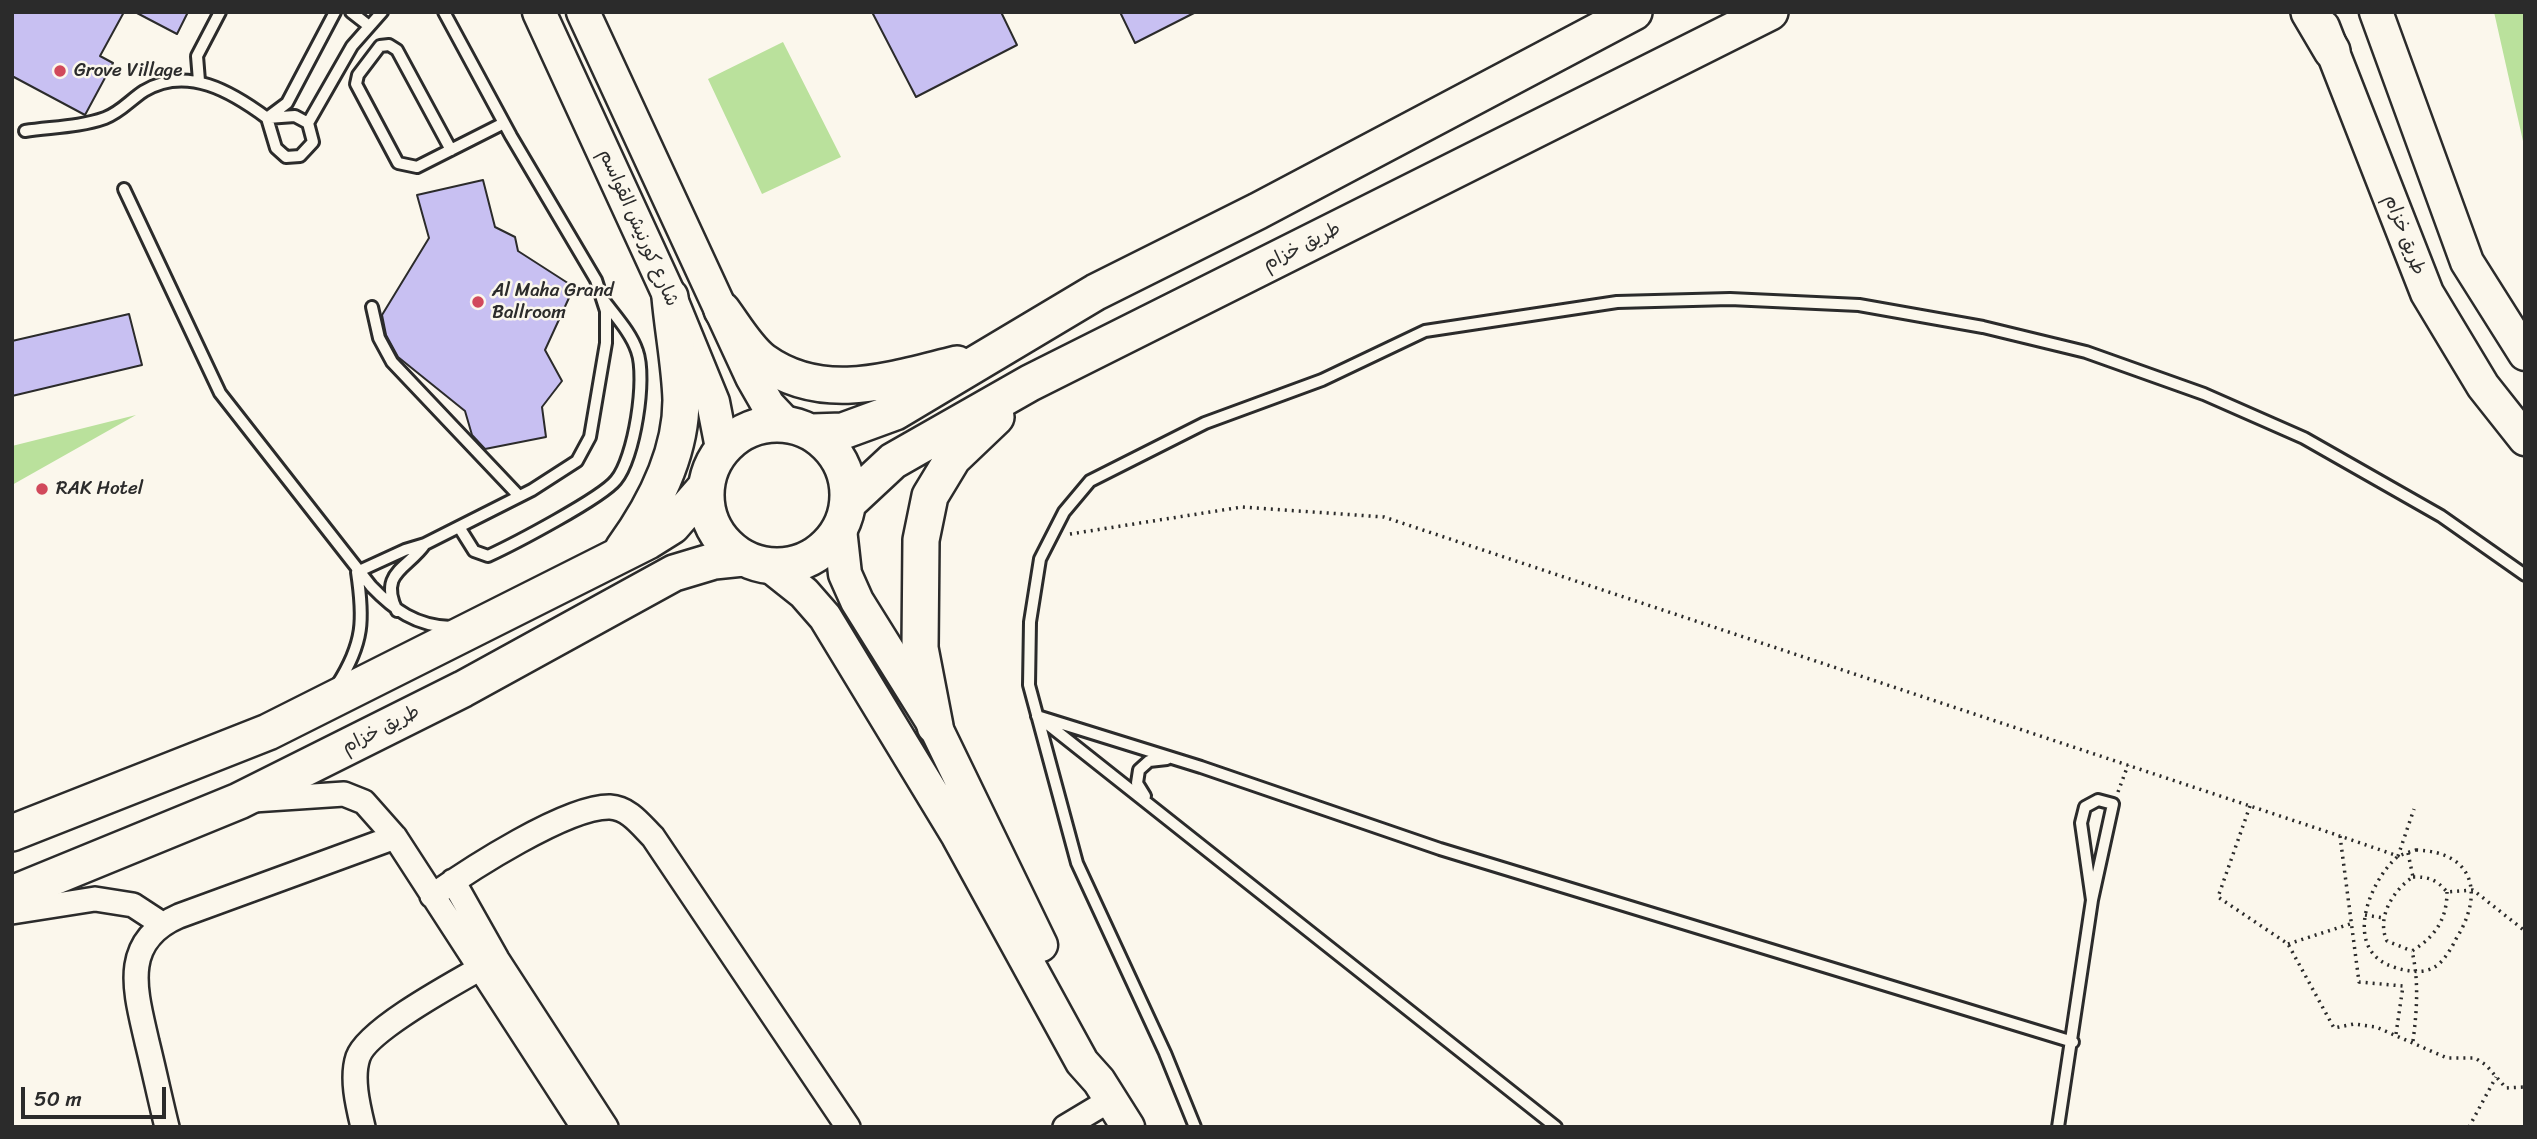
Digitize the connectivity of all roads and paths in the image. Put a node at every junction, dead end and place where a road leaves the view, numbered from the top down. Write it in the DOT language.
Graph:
graph roads {
  1 [pos="220,12"];
  2 [pos="335,12"];
  3 [pos="353,12"];
  4 [pos="382,12"];
  5 [pos="444,12"];
  6 [pos="539,12"];
  7 [pos="583,12"];
  8 [pos="590,12"];
  9 [pos="1634,12"];
  10 [pos="1770,12"];
  11 [pos="2309,12"];
  12 [pos="2318,12"];
  13 [pos="2376,12"];
  14 [pos="369,26"];
  15 [pos="2332,51"];
  16 [pos="606,60"];
  17 [pos="199,81"];
  18 [pos="267,118"];
  19 [pos="309,123"];
  20 [pos="504,123"];
  21 [pos="25,131"];
  22 [pos="451,150"];
  23 [pos="124,189"];
  24 [pos="670,297"];
  25 [pos="603,299"];
  26 [pos="372,307"];
  27 [pos="722,310"];
  28 [pos="2525,354"];
  29 [pos="991,356"];
  30 [pos="1030,383"];
  31 [pos="798,428"];
  32 [pos="2525,439"];
  33 [pos="722,448"];
  34 [pos="705,488"];
  35 [pos="519,496"];
  36 [pos="845,516"];
  37 [pos="459,527"];
  38 [pos="1051,538"];
  39 [pos="425,544"];
  40 [pos="618,557"];
  41 [pos="757,562"];
  42 [pos="357,572"];
  43 [pos="2525,575"];
  44 [pos="397,611"];
  45 [pos="495,615"];
  46 [pos="317,708"];
  47 [pos="1037,716"];
  48 [pos="934,726"];
  49 [pos="1173,758"];
  50 [pos="2128,765"];
  51 [pos="239,801"];
  52 [pos="1148,802"];
  53 [pos="2113,804"];
  54 [pos="2250,806"];
  55 [pos="2414,809"];
  56 [pos="12,833"];
  57 [pos="2340,835"];
  58 [pos="395,836"];
  59 [pos="2408,853"];
  60 [pos="2398,856"];
  61 [pos="2413,877"];
  62 [pos="453,881"];
  63 [pos="2473,890"];
  64 [pos="2447,892"];
  65 [pos="432,896"];
  66 [pos="2092,900"];
  67 [pos="13,906"];
  68 [pos="2365,915"];
  69 [pos="2384,918"];
  70 [pos="162,924"];
  71 [pos="2350,924"];
  72 [pos="2525,931"];
  73 [pos="2288,944"];
  74 [pos="2412,951"];
  75 [pos="489,964"];
  76 [pos="2417,972"];
  77 [pos="2396,1035"];
  78 [pos="2413,1041"];
  79 [pos="2073,1042"];
  80 [pos="2496,1077"];
  81 [pos="2525,1087"];
  82 [pos="1105,1091"];
  83 [pos="167,1127"];
  84 [pos="363,1127"];
  85 [pos="583,1127"];
  86 [pos="606,1127"];
  87 [pos="848,1127"];
  88 [pos="1065,1127"];
  89 [pos="1128,1127"];
  90 [pos="1195,1127"];
  91 [pos="1556,1127"];
  92 [pos="2058,1127"];
  93 [pos="2469,1127"];
  1 -- 17 [label="lane"];
  2 -- 18 [label="lane"];
  3 -- 14 [label="lane"];
  4 -- 14 [label="lane"];
  5 -- 20 [label="lane"];
  6 -- 24 [label="main road, شارع كورنيش القواسم"];
  7 -- 16 [label="main road"];
  8 -- 16 [label="lane"];
  9 -- 29 [label="main road"];
  10 -- 30 [label="main road, طريق خزام"];
  11 -- 15 [label="main road"];
  12 -- 15 [label="main road, طريق خزام"];
  13 -- 28 [label="main road"];
  14 -- 19 [label="lane"];
  15 -- 32 [label="main road, طريق خزام"];
  16 -- 27 [label="main road"];
  17 -- 18 [label="lane"];
  17 -- 21 [label="lane"];
  18 -- 19 [label="lane"];
  18 -- 19 [label="lane"];
  20 -- 22 [label="lane"];
  20 -- 25 [label="lane"];
  22 -- 22 [label="lane"];
  23 -- 42 [label="lane"];
  24 -- 33 [label="main road, شارع كورنيش القواسم"];
  24 -- 40 [label="main road"];
  25 -- 35 [label="lane"];
  25 -- 37 [label="lane"];
  26 -- 35 [label="lane"];
  27 -- 29 [label="main road"];
  27 -- 31 [label="main road"];
  29 -- 31 [label="main road"];
  30 -- 36 [label="main road, طريق خزام"];
  30 -- 48 [label="main road"];
  31 -- 33 [label="main road"];
  31 -- 36 [label="main road"];
  33 -- 34 [label="main road"];
  34 -- 40 [label="main road"];
  34 -- 41 [label="main road"];
  35 -- 37 [label="lane"];
  36 -- 41 [label="main road"];
  36 -- 48 [label="main road"];
  37 -- 39 [label="lane"];
  38 -- 43 [label="lane"];
  38 -- 47 [label="lane"];
  38 -- 50 [label="path"];
  39 -- 42 [label="lane"];
  39 -- 44 [label="lane"];
  40 -- 45 [label="main road"];
  41 -- 51 [label="main road, طريق خزام"];
  41 -- 82 [label="main road"];
  42 -- 44 [label="lane"];
  42 -- 46 [label="lane"];
  44 -- 45 [label="lane"];
  45 -- 46 [label="main road"];
  46 -- 56 [label="main road"];
  47 -- 49 [label="lane"];
  47 -- 52 [label="lane"];
  47 -- 90 [label="lane"];
  48 -- 82 [label="main road"];
  49 -- 52 [label="lane"];
  49 -- 79 [label="lane"];
  50 -- 53 [label="path"];
  50 -- 54 [label="path"];
  51 -- 58 [label="street"];
  51 -- 67 [label="main road, طريق خزام"];
  52 -- 91 [label="lane"];
  53 -- 66 [label="lane"];
  53 -- 66 [label="lane"];
  54 -- 57 [label="path"];
  54 -- 73 [label="path"];
  55 -- 60 [label="path"];
  57 -- 60 [label="path"];
  57 -- 71 [label="path"];
  58 -- 65 [label="street"];
  58 -- 70 [label="street"];
  59 -- 60 [label="path"];
  59 -- 61 [label="path"];
  59 -- 63 [label="path"];
  60 -- 68 [label="path"];
  61 -- 64 [label="path"];
  61 -- 69 [label="path"];
  62 -- 65 [label="street"];
  62 -- 75 [label="street"];
  62 -- 87 [label="street"];
  63 -- 64 [label="path"];
  63 -- 72 [label="path"];
  63 -- 76 [label="path"];
  64 -- 74 [label="path"];
  65 -- 75 [label="street"];
  66 -- 79 [label="lane"];
  67 -- 70 [label="street"];
  68 -- 69 [label="path"];
  68 -- 76 [label="path"];
  69 -- 74 [label="path"];
  70 -- 83 [label="street"];
  71 -- 73 [label="path"];
  71 -- 77 [label="path"];
  73 -- 77 [label="path"];
  74 -- 76 [label="path"];
  75 -- 84 [label="street"];
  75 -- 85 [label="street"];
  75 -- 86 [label="street"];
  76 -- 78 [label="path"];
  77 -- 78 [label="path"];
  78 -- 80 [label="path"];
  79 -- 92 [label="lane"];
  80 -- 81 [label="path"];
  80 -- 93 [label="path"];
  82 -- 88 [label="street"];
  82 -- 89 [label="main road"];
}
